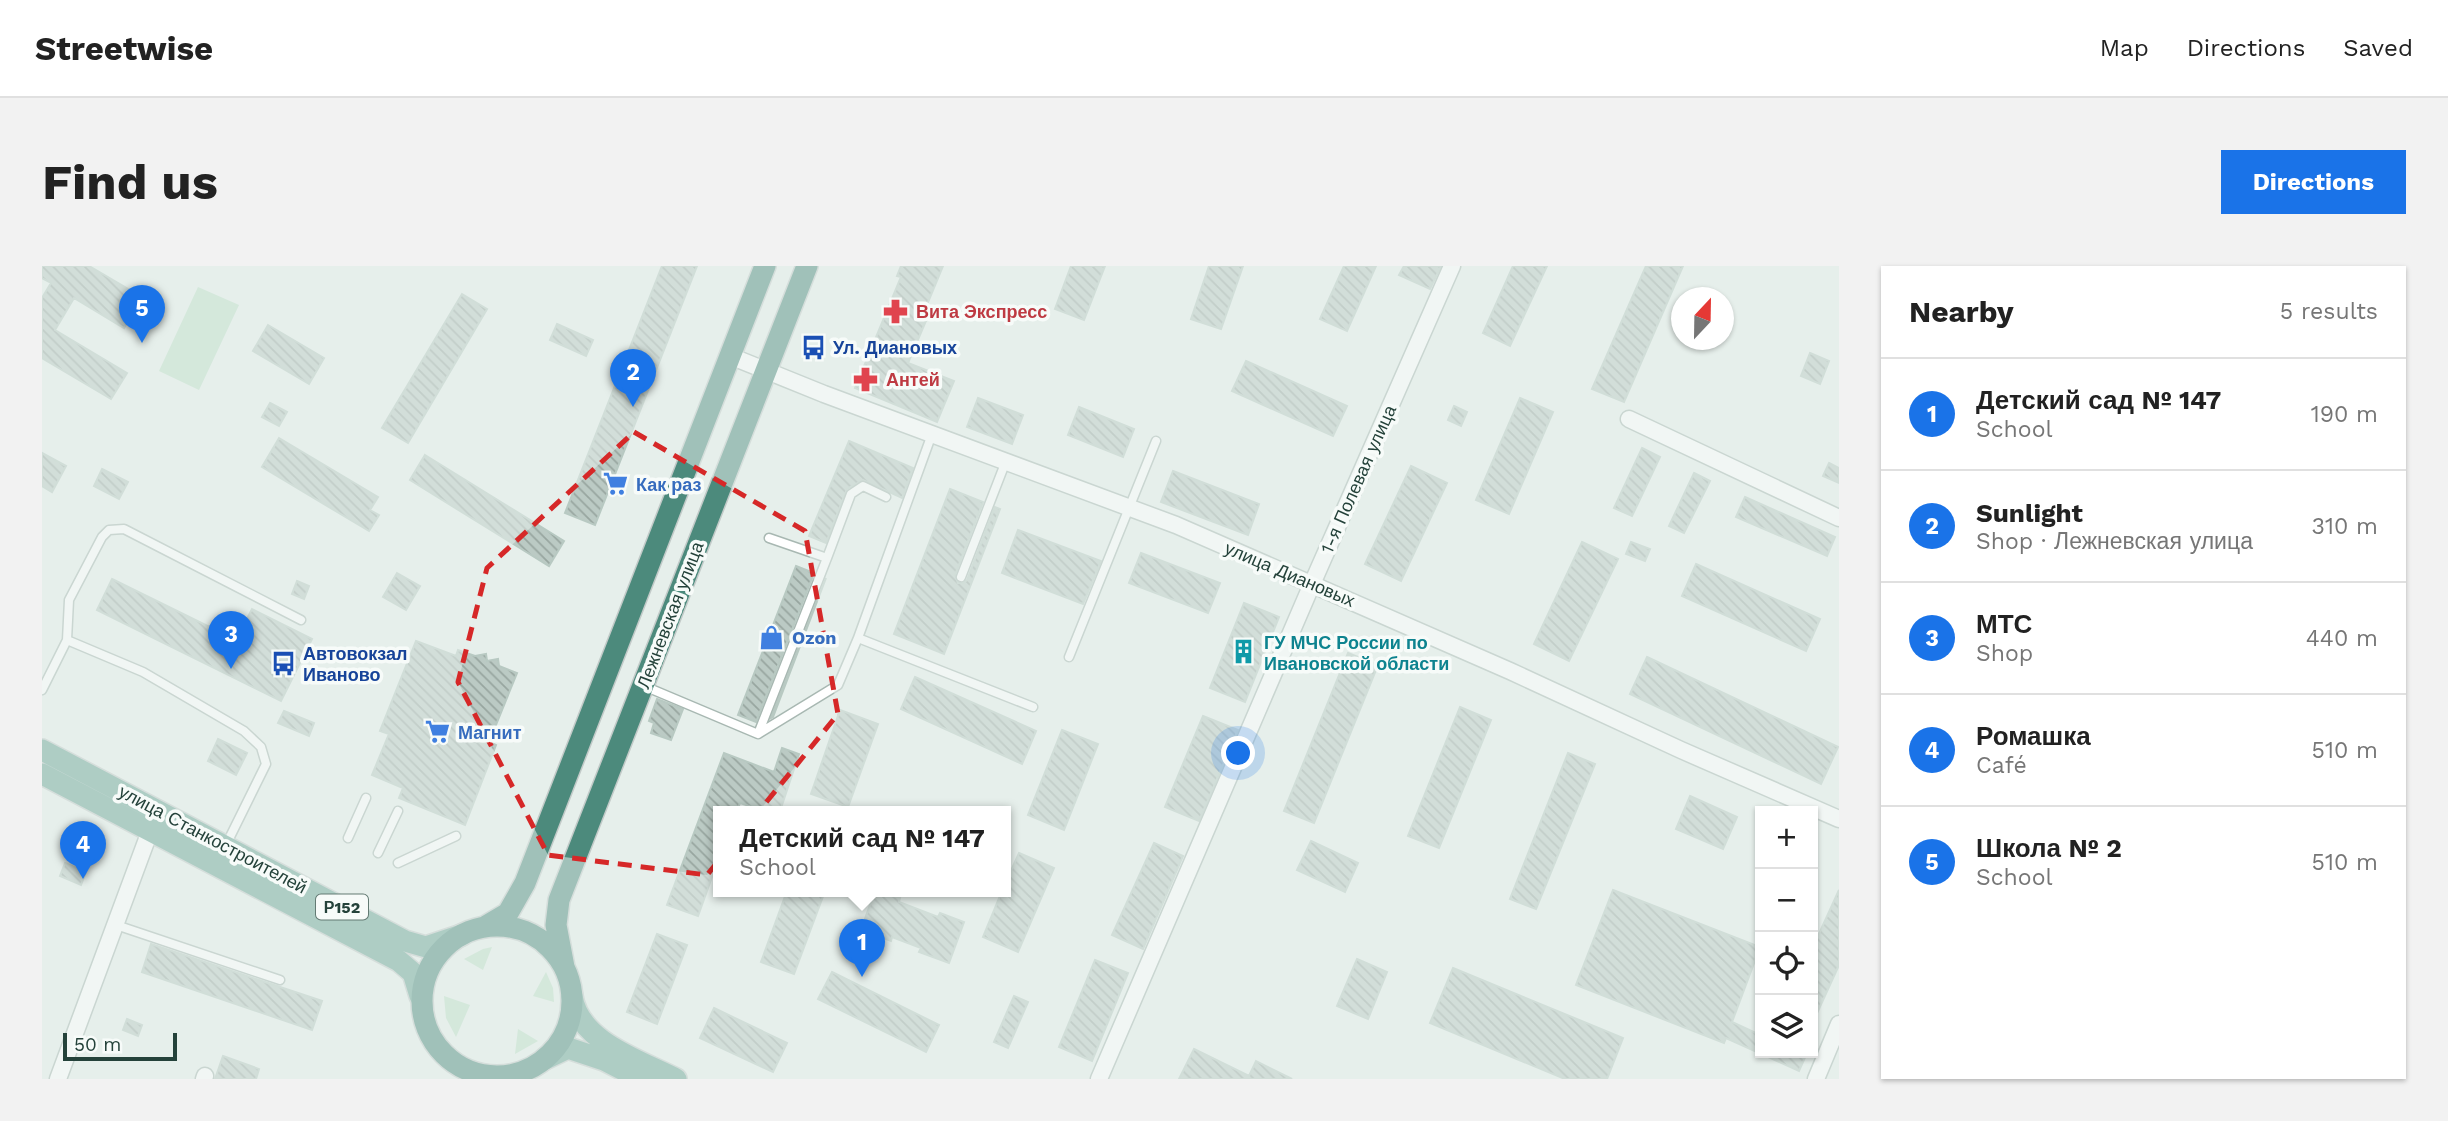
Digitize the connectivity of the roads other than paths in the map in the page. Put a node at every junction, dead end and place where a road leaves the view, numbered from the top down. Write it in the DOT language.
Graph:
graph roads {
  1 [pos="765,266"];
  2 [pos="807,266"];
  3 [pos="1452,266"];
  4 [pos="730,356"];
  5 [pos="766,371"];
  6 [pos="1629,419"];
  7 [pos="932,434"];
  8 [pos="1156,441"];
  9 [pos="1006,461"];
  10 [pos="886,497"];
  11 [pos="1130,508"];
  12 [pos="1839,518"];
  13 [pos="769,538"];
  14 [pos="827,558"];
  15 [pos="961,577"];
  16 [pos="1312,584"];
  17 [pos="301,620"];
  18 [pos="858,638"];
  19 [pos="67,640"];
  20 [pos="1069,657"];
  21 [pos="643,685"];
  22 [pos="42,690"];
  23 [pos="1033,706"];
  24 [pos="758,733"];
  25 [pos="42,750"];
  26 [pos="42,774"];
  27 [pos="366,798"];
  28 [pos="398,811"];
  29 [pos="1839,819"];
  30 [pos="149,831"];
  31 [pos="456,835"];
  32 [pos="348,838"];
  33 [pos="378,853"];
  34 [pos="221,856"];
  35 [pos="398,863"];
  36 [pos="116,925"];
  37 [pos="486,926"];
  38 [pos="462,935"];
  39 [pos="564,967"];
  40 [pos="280,980"];
  41 [pos="420,996"];
  42 [pos="572,996"];
  43 [pos="1839,1024"];
  44 [pos="440,1052"];
  45 [pos="545,1059"];
  46 [pos="518,1076"];
  47 [pos="58,1079"];
  48 [pos="457,1079"];
  49 [pos="641,1079"];
  50 [pos="676,1079"];
  51 [pos="1100,1079"];
  52 [pos="1816,1079"];
  1 -- 4 [label="highway"];
  2 -- 5 [label="highway, Лежневская улица"];
  3 -- 16 [label="street, 1-я Полевая улица"];
  4 -- 5 [label="street, улица Диановых"];
  4 -- 37 [label="highway"];
  5 -- 7 [label="street, улица Диановых"];
  5 -- 21 [label="highway, Лежневская улица"];
  6 -- 12 [label="street"];
  7 -- 9 [label="street, улица Диановых"];
  7 -- 18 [label="lane"];
  8 -- 11 [label="lane"];
  9 -- 11 [label="street, улица Диановых"];
  9 -- 15 [label="lane"];
  10 -- 14 [label="lane"];
  11 -- 16 [label="street, улица Диановых"];
  11 -- 20 [label="lane"];
  13 -- 14 [label="lane"];
  14 -- 24 [label="lane"];
  16 -- 29 [label="street, улица Диановых"];
  16 -- 51 [label="street, 1-я Полевая улица"];
  17 -- 19 [label="lane"];
  18 -- 23 [label="lane"];
  18 -- 24 [label="lane"];
  19 -- 22 [label="lane"];
  19 -- 34 [label="lane"];
  21 -- 24 [label="lane"];
  21 -- 39 [label="highway, Лежневская улица"];
  25 -- 34 [label="main road, улица Станкостроителей / Р152"];
  26 -- 30 [label="main road, улица Станкостроителей / Р152"];
  27 -- 32 [label="lane"];
  28 -- 33 [label="lane"];
  30 -- 34 [label="main road, улица Станкостроителей / Р152"];
  30 -- 36 [label="street"];
  31 -- 35 [label="lane"];
  34 -- 38 [label="main road, улица Станкостроителей / Р152"];
  34 -- 41 [label="main road, улица Станкостроителей / Р152"];
  36 -- 40 [label="lane"];
  36 -- 47 [label="street"];
  37 -- 38 [label="highway"];
  37 -- 39 [label="highway"];
  38 -- 41 [label="highway"];
  39 -- 42 [label="highway"];
  41 -- 44 [label="highway"];
  42 -- 45 [label="highway"];
  42 -- 50 [label="main road"];
  43 -- 52 [label="street"];
  44 -- 46 [label="highway"];
  44 -- 48 [label="highway"];
  45 -- 46 [label="highway"];
  45 -- 49 [label="main road"];
}
